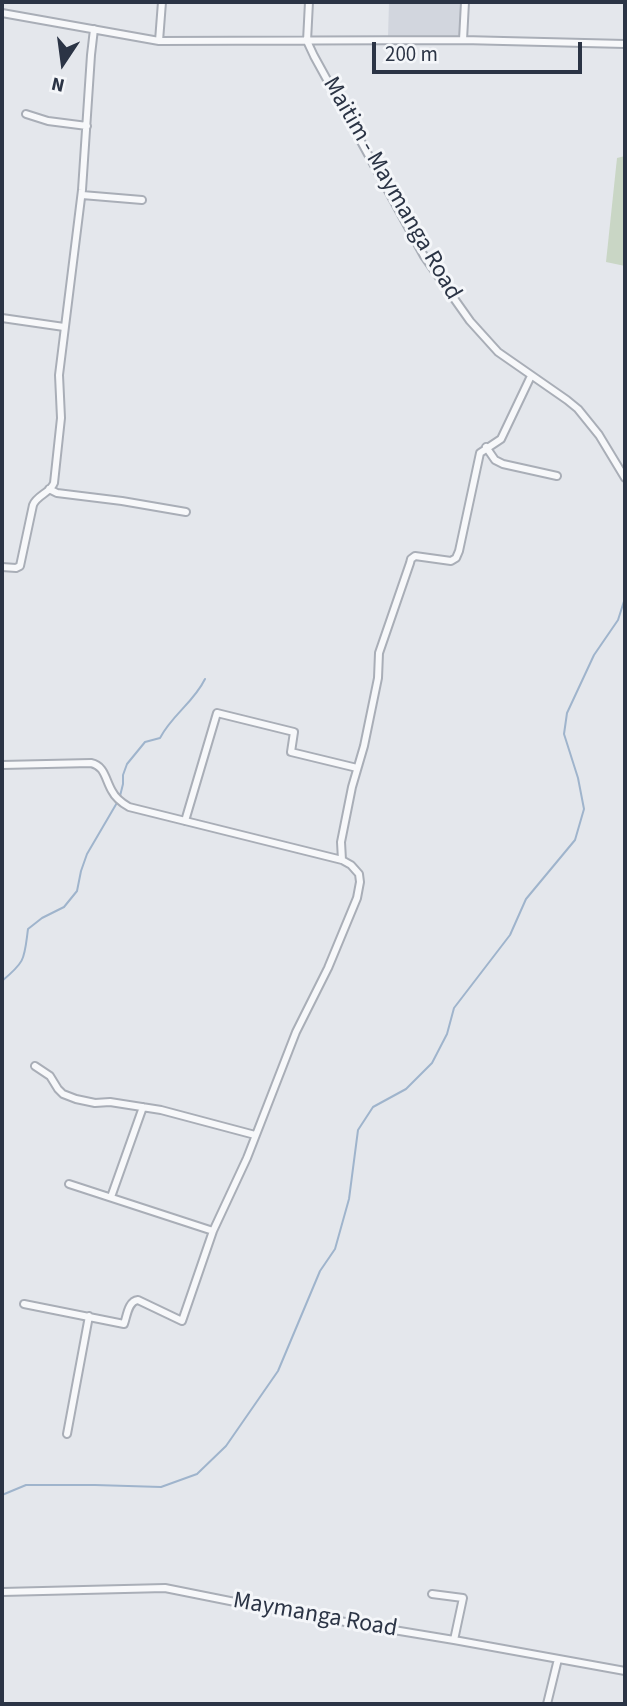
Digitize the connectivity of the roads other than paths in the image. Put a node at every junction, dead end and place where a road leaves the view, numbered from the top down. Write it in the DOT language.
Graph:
graph roads {
  1 [pos="162,2"];
  2 [pos="309,2"];
  3 [pos="465,2"];
  4 [pos="2,13"];
  5 [pos="94,29"];
  6 [pos="463,40"];
  7 [pos="159,41"];
  8 [pos="307,41"];
  9 [pos="625,44"];
  10 [pos="26,114"];
  11 [pos="87,126"];
  12 [pos="82,195"];
  13 [pos="142,200"];
  14 [pos="2,318"];
  15 [pos="64,327"];
  16 [pos="531,376"];
  17 [pos="486,447"];
  18 [pos="557,476"];
  19 [pos="625,478"];
  20 [pos="49,489"];
  21 [pos="186,512"];
  22 [pos="2,568"];
  23 [pos="2,765"];
  24 [pos="357,768"];
  25 [pos="185,821"];
  26 [pos="342,860"];
  27 [pos="35,1066"];
  28 [pos="143,1107"];
  29 [pos="256,1135"];
  30 [pos="69,1184"];
  31 [pos="111,1197"];
  32 [pos="213,1231"];
  33 [pos="24,1304"];
  34 [pos="89,1316"];
  35 [pos="67,1434"];
  36 [pos="2,1592"];
  37 [pos="432,1594"];
  38 [pos="454,1640"];
  39 [pos="558,1659"];
  40 [pos="625,1671"];
  41 [pos="547,1704"];
  1 -- 7 [label="street"];
  2 -- 8 [label="street, Maitim - Maymanga Road"];
  3 -- 6 [label="street"];
  4 -- 5 [label="street"];
  5 -- 7 [label="street"];
  5 -- 11 [label="street"];
  6 -- 8 [label="street"];
  6 -- 9 [label="street"];
  7 -- 8 [label="street"];
  8 -- 16 [label="street, Maitim - Maymanga Road"];
  10 -- 11 [label="street"];
  11 -- 12 [label="street"];
  12 -- 13 [label="street"];
  12 -- 15 [label="street"];
  14 -- 15 [label="street"];
  15 -- 20 [label="street"];
  16 -- 17 [label="street"];
  16 -- 19 [label="street, Maitim - Maymanga Road"];
  17 -- 18 [label="street"];
  17 -- 24 [label="street"];
  20 -- 21 [label="street"];
  20 -- 22 [label="street"];
  23 -- 25 [label="street"];
  24 -- 25 [label="street"];
  24 -- 26 [label="street"];
  25 -- 26 [label="street"];
  26 -- 29 [label="street"];
  27 -- 28 [label="street"];
  28 -- 29 [label="street"];
  28 -- 31 [label="street"];
  29 -- 32 [label="street"];
  30 -- 31 [label="street"];
  31 -- 32 [label="street"];
  32 -- 34 [label="street"];
  33 -- 34 [label="street"];
  34 -- 35 [label="street"];
  36 -- 38 [label="street, Maymanga Road"];
  37 -- 38 [label="street"];
  38 -- 39 [label="street, Maymanga Road"];
  39 -- 40 [label="street, Maymanga Road"];
  39 -- 41 [label="street"];
}
